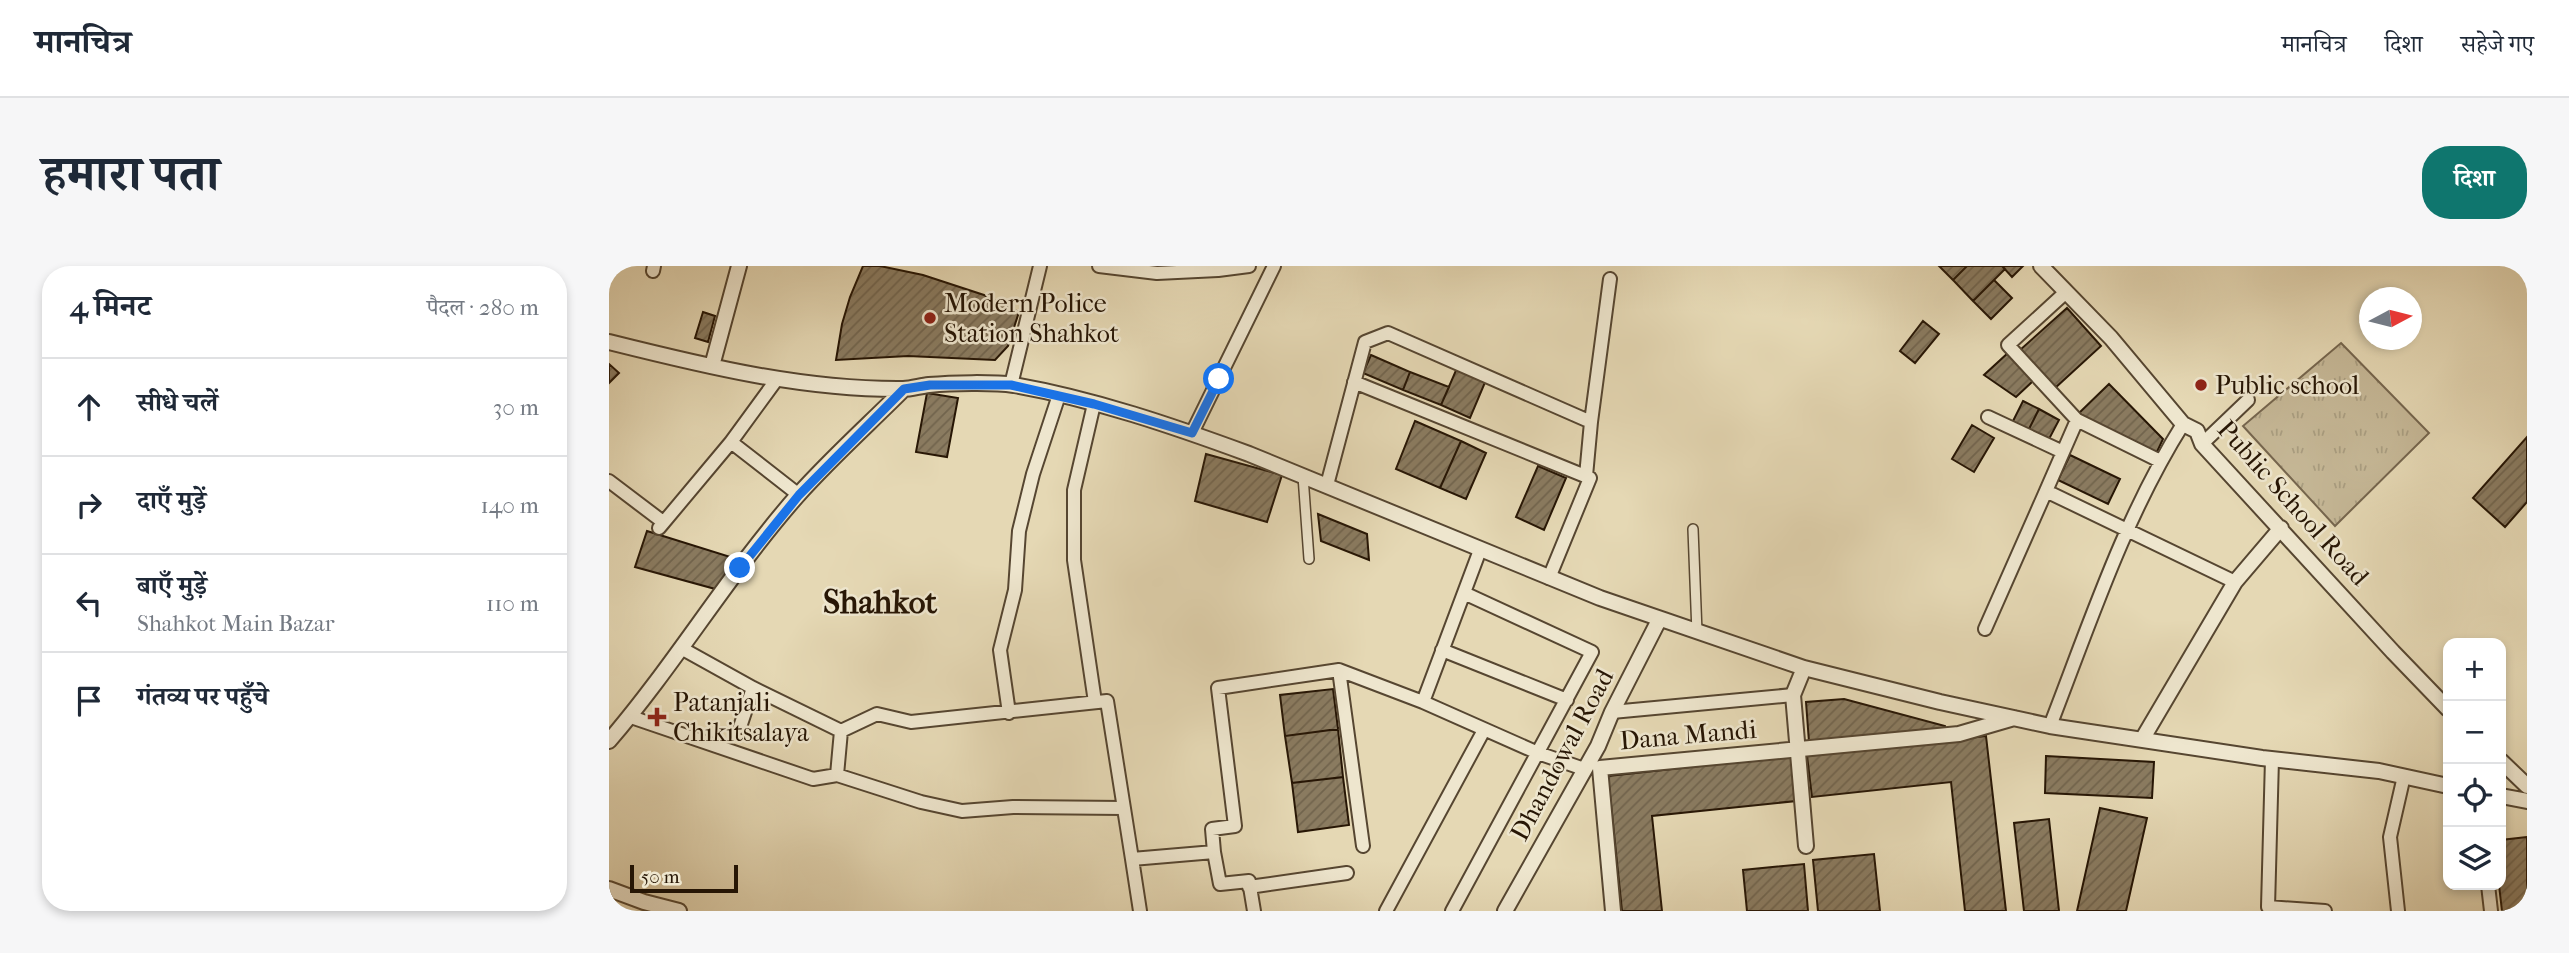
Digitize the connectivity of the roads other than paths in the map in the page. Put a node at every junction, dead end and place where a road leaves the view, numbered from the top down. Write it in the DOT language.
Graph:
graph roads {
  1 [pos="739,266"];
  2 [pos="1040,266"];
  3 [pos="1249,266"];
  4 [pos="1274,266"];
  5 [pos="2041,266"];
  6 [pos="1105,267"];
  7 [pos="1610,279"];
  8 [pos="2066,292"];
  9 [pos="609,342"];
  10 [pos="712,366"];
  11 [pos="777,379"];
  12 [pos="1354,382"];
  13 [pos="1011,385"];
  14 [pos="904,389"];
  15 [pos="1059,396"];
  16 [pos="2248,400"];
  17 [pos="1094,404"];
  18 [pos="1988,417"];
  19 [pos="2077,420"];
  20 [pos="1591,422"];
  21 [pos="2183,424"];
  22 [pos="1192,433"];
  23 [pos="731,442"];
  24 [pos="2202,444"];
  25 [pos="2063,452"];
  26 [pos="2160,461"];
  27 [pos="1303,476"];
  28 [pos="1586,476"];
  29 [pos="609,481"];
  30 [pos="1327,485"];
  31 [pos="2046,491"];
  32 [pos="799,495"];
  33 [pos="2281,528"];
  34 [pos="1693,529"];
  35 [pos="2126,529"];
  36 [pos="1480,550"];
  37 [pos="1309,559"];
  38 [pos="1549,578"];
  39 [pos="2235,582"];
  40 [pos="1464,593"];
  41 [pos="1659,620"];
  42 [pos="1985,629"];
  43 [pos="1697,633"];
  44 [pos="681,648"];
  45 [pos="1442,650"];
  46 [pos="1804,668"];
  47 [pos="1339,670"];
  48 [pos="753,688"];
  49 [pos="1794,695"];
  50 [pos="1567,700"];
  51 [pos="1095,702"];
  52 [pos="1423,702"];
  53 [pos="2443,704"];
  54 [pos="1612,712"];
  55 [pos="1009,713"];
  56 [pos="631,717"];
  57 [pos="2017,717"];
  58 [pos="2050,726"];
  59 [pos="740,727"];
  60 [pos="1484,730"];
  61 [pos="841,731"];
  62 [pos="2143,738"];
  63 [pos="609,740"];
  64 [pos="1598,746"];
  65 [pos="1798,749"];
  66 [pos="1538,753"];
  67 [pos="2272,759"];
  68 [pos="2504,764"];
  69 [pos="1600,768"];
  70 [pos="1584,769"];
  71 [pos="837,775"];
  72 [pos="2404,776"];
  73 [pos="2443,785"];
  74 [pos="2527,786"];
  75 [pos="2506,797"];
  76 [pos="2527,801"];
  77 [pos="1123,808"];
  78 [pos="1363,846"];
  79 [pos="1807,846"];
  80 [pos="1214,852"];
  81 [pos="1132,859"];
  82 [pos="1347,873"];
  83 [pos="1249,887"];
  84 [pos="609,889"];
  85 [pos="2489,890"];
  86 [pos="643,907"];
  87 [pos="679,911"];
  88 [pos="1140,911"];
  89 [pos="1254,911"];
  90 [pos="1385,911"];
  91 [pos="1452,911"];
  92 [pos="1505,911"];
  93 [pos="1613,911"];
  94 [pos="2325,911"];
  95 [pos="2398,911"];
  96 [pos="2491,911"];
  1 -- 10 [label="street"];
  2 -- 13 [label="street"];
  3 -- 6 [label="street"];
  4 -- 22 [label="street"];
  5 -- 8 [label="street, Public School Road"];
  7 -- 20 [label="street"];
  8 -- 19 [label="street"];
  8 -- 21 [label="street, Public School Road"];
  9 -- 10 [label="street"];
  10 -- 11 [label="street"];
  11 -- 14 [label="street"];
  11 -- 23 [label="street"];
  12 -- 20 [label="street"];
  12 -- 28 [label="street"];
  12 -- 30 [label="street"];
  13 -- 14 [label="street"];
  13 -- 15 [label="street"];
  14 -- 32 [label="street"];
  15 -- 17 [label="street"];
  15 -- 55 [label="street"];
  16 -- 24 [label="street"];
  17 -- 22 [label="street"];
  17 -- 51 [label="street"];
  18 -- 25 [label="street"];
  19 -- 25 [label="street"];
  19 -- 26 [label="street"];
  20 -- 28 [label="street"];
  21 -- 24 [label="street, Public School Road"];
  21 -- 26 [label="street"];
  22 -- 27 [label="street"];
  23 -- 29 [label="street"];
  23 -- 32 [label="street"];
  24 -- 33 [label="street, Public School Road"];
  25 -- 31 [label="street"];
  26 -- 35 [label="street"];
  27 -- 30 [label="street"];
  27 -- 37 [label="street"];
  28 -- 38 [label="street"];
  30 -- 36 [label="street"];
  31 -- 35 [label="street"];
  31 -- 42 [label="street"];
  32 -- 44 [label="street"];
  33 -- 39 [label="street"];
  33 -- 53 [label="street, Public School Road"];
  34 -- 43 [label="street"];
  35 -- 39 [label="street"];
  35 -- 58 [label="street"];
  36 -- 38 [label="street"];
  36 -- 40 [label="street"];
  38 -- 41 [label="street"];
  39 -- 62 [label="street"];
  40 -- 45 [label="street"];
  40 -- 50 [label="street"];
  41 -- 43 [label="street"];
  41 -- 54 [label="street, Dhandowal Road"];
  43 -- 46 [label="street"];
  44 -- 48 [label="street"];
  44 -- 56 [label="street"];
  45 -- 50 [label="street"];
  45 -- 52 [label="street"];
  46 -- 49 [label="street"];
  46 -- 57 [label="street"];
  47 -- 52 [label="street"];
  47 -- 78 [label="street"];
  47 -- 80 [label="street"];
  48 -- 59 [label="street"];
  48 -- 61 [label="street"];
  49 -- 54 [label="street"];
  49 -- 65 [label="street"];
  50 -- 66 [label="street"];
  51 -- 55 [label="street"];
  51 -- 77 [label="street"];
  52 -- 60 [label="street"];
  54 -- 64 [label="street, Dhandowal Road"];
  55 -- 61 [label="street"];
  56 -- 63 [label="street"];
  56 -- 71 [label="street"];
  57 -- 58 [label="street"];
  57 -- 65 [label="street, Dana Mandi"];
  58 -- 62 [label="street"];
  60 -- 66 [label="street"];
  60 -- 90 [label="street"];
  61 -- 71 [label="street"];
  62 -- 67 [label="street"];
  64 -- 69 [label="street"];
  64 -- 70 [label="street, Dhandowal Road"];
  65 -- 69 [label="street, Dana Mandi"];
  65 -- 79 [label="street"];
  66 -- 70 [label="street"];
  66 -- 91 [label="street"];
  67 -- 72 [label="street"];
  67 -- 94 [label="street"];
  68 -- 74 [label="street"];
  69 -- 93 [label="street, Dana Mandi"];
  70 -- 92 [label="street, Dhandowal Road"];
  71 -- 77 [label="street"];
  72 -- 73 [label="street"];
  72 -- 95 [label="street"];
  75 -- 76 [label="street"];
  77 -- 81 [label="street"];
  80 -- 81 [label="street"];
  80 -- 83 [label="street"];
  81 -- 88 [label="street"];
  82 -- 83 [label="street"];
  83 -- 89 [label="street"];
  84 -- 86 [label="street"];
  85 -- 96 [label="street"];
  86 -- 87 [label="street"];
}
